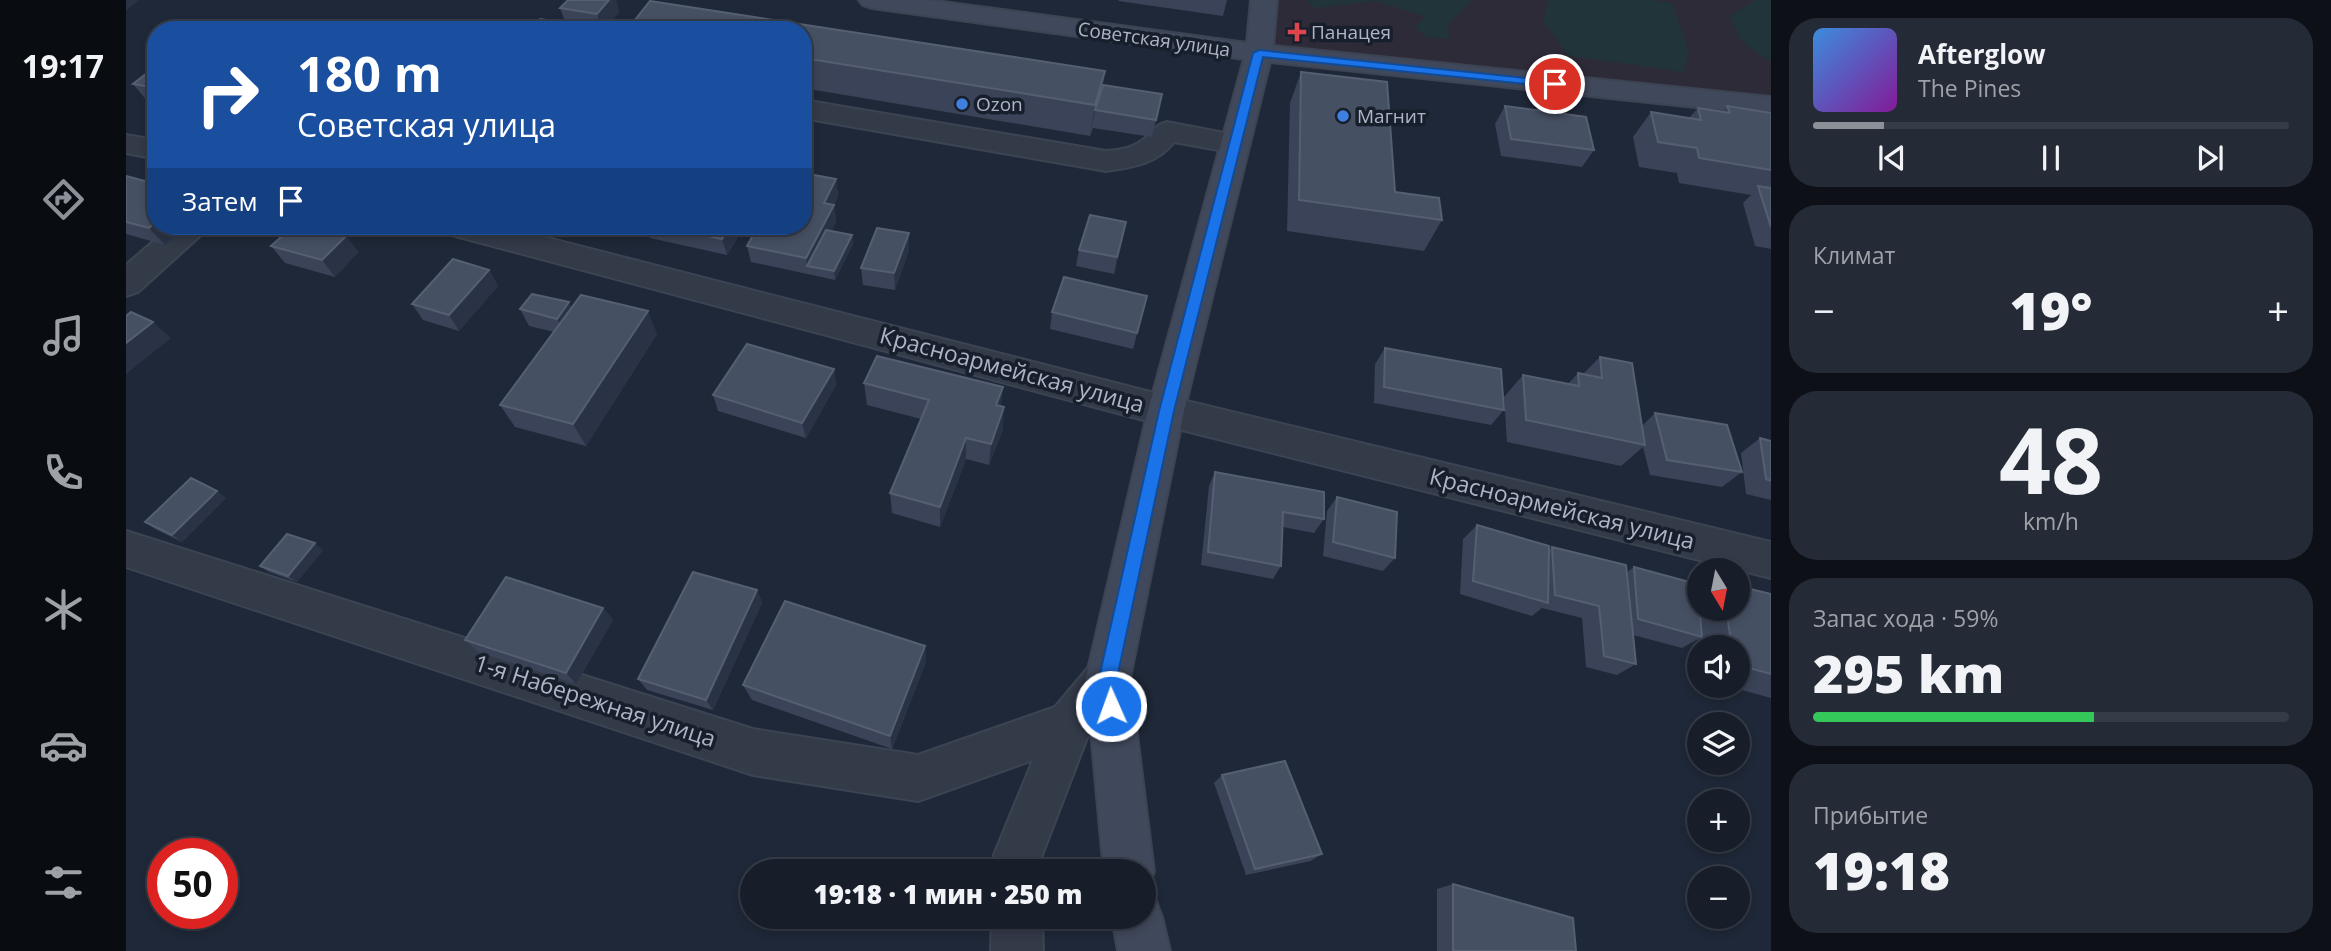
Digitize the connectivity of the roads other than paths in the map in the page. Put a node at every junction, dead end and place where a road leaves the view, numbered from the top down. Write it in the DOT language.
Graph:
graph roads {
  1 [pos="872,0"];
  2 [pos="1264,0"];
  3 [pos="1259,53"];
  4 [pos="1771,106"];
  5 [pos="812,111"];
  6 [pos="126,144"];
  7 [pos="1235,144"];
  8 [pos="147,148"];
  9 [pos="181,235"];
  10 [pos="493,235"];
  11 [pos="126,284"];
  12 [pos="1166,411"];
  13 [pos="126,549"];
  14 [pos="1771,560"];
  15 [pos="1108,678"];
  16 [pos="1070,724"];
  17 [pos="1018,859"];
  18 [pos="1128,859"];
  19 [pos="1017,929"];
  20 [pos="1139,929"];
  21 [pos="1017,951"];
  22 [pos="1144,951"];
  1 -- 3 [label="main road, Советская улица"];
  2 -- 3 [label="main road"];
  3 -- 4 [label="main road, Советская улица"];
  3 -- 7 [label="main road"];
  5 -- 7 [label="street"];
  6 -- 8 [label="street"];
  7 -- 12 [label="main road"];
  9 -- 11 [label="street"];
  10 -- 12 [label="street, Красноармейская улица"];
  12 -- 14 [label="street, Красноармейская улица"];
  12 -- 15 [label="main road"];
  13 -- 16 [label="street, 1-я Набережная улица"];
  15 -- 16 [label="street"];
  15 -- 18 [label="main road"];
  16 -- 17 [label="street"];
  19 -- 21 [label="street"];
  20 -- 22 [label="main road"];
}
